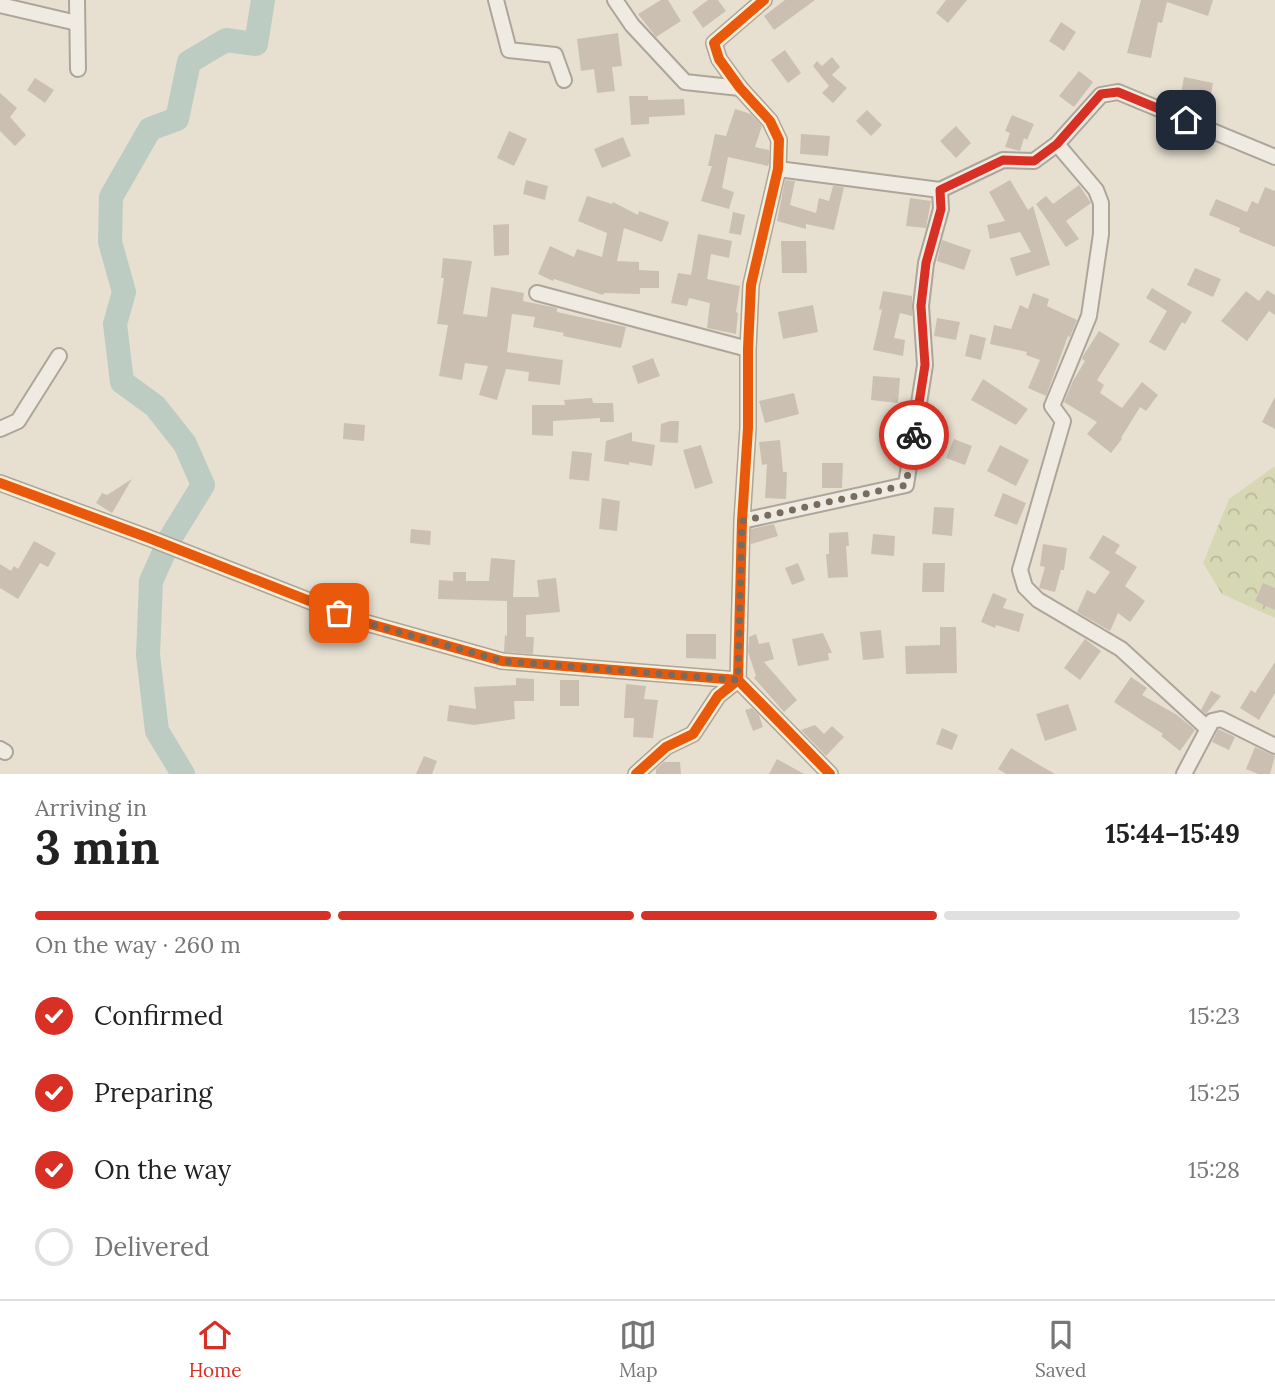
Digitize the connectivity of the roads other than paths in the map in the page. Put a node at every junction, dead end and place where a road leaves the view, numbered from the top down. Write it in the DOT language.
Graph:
graph roads {
  1 [pos="77,0"];
  2 [pos="496,0"];
  3 [pos="615,0"];
  4 [pos="764,0"];
  5 [pos="0,5"];
  6 [pos="76,23"];
  7 [pos="78,69"];
  8 [pos="564,80"];
  9 [pos="740,88"];
  10 [pos="1057,144"];
  11 [pos="1275,157"];
  12 [pos="778,169"];
  13 [pos="940,190"];
  14 [pos="537,293"];
  15 [pos="747,349"];
  16 [pos="59,356"];
  17 [pos="0,429"];
  18 [pos="0,483"];
  19 [pos="742,521"];
  20 [pos="738,680"];
  21 [pos="1208,728"];
  22 [pos="1275,746"];
  23 [pos="636,774"];
  24 [pos="830,774"];
  25 [pos="1184,774"];
  1 -- 6 [label="street"];
  2 -- 8 [label="street"];
  3 -- 9 [label="street"];
  4 -- 9 [label="street"];
  5 -- 6 [label="street"];
  6 -- 7 [label="street"];
  9 -- 12 [label="street"];
  10 -- 11 [label="street"];
  10 -- 13 [label="street"];
  10 -- 21 [label="street"];
  12 -- 13 [label="street"];
  12 -- 15 [label="street"];
  13 -- 19 [label="street"];
  14 -- 15 [label="street"];
  15 -- 19 [label="street"];
  16 -- 17 [label="street"];
  18 -- 20 [label="street"];
  19 -- 20 [label="street"];
  20 -- 23 [label="street"];
  20 -- 24 [label="street"];
  21 -- 22 [label="street"];
  21 -- 25 [label="street"];
}
